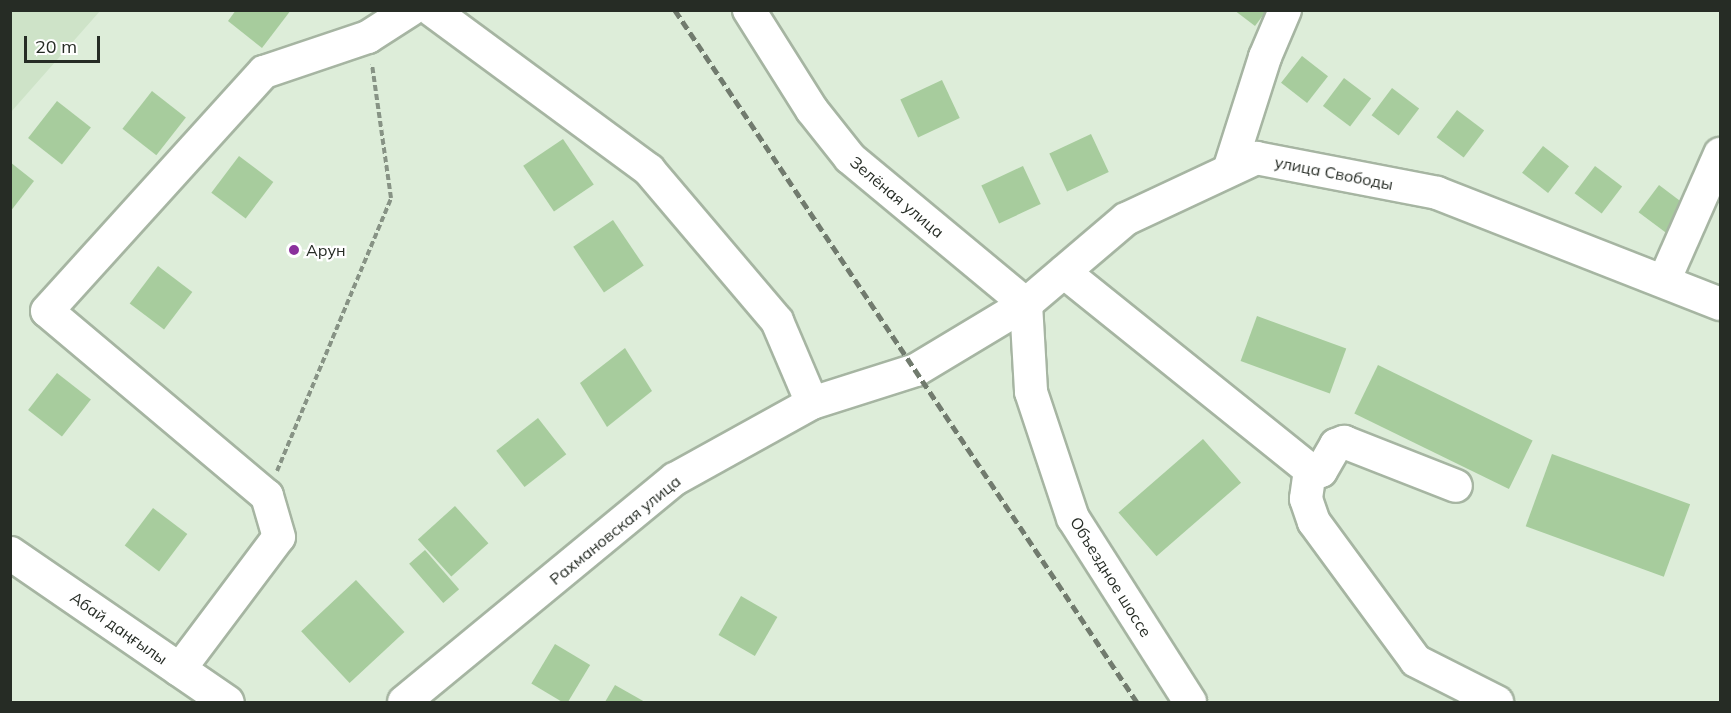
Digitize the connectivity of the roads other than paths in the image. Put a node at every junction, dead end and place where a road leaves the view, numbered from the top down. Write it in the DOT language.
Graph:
graph roads {
  1 [pos="410,10"];
  2 [pos="432,10"];
  3 [pos="749,10"];
  4 [pos="1285,10"];
  5 [pos="1720,154"];
  6 [pos="1229,171"];
  7 [pos="1064,272"];
  8 [pos="1664,281"];
  9 [pos="1026,304"];
  10 [pos="1720,304"];
  11 [pos="916,370"];
  12 [pos="812,403"];
  13 [pos="1310,470"];
  14 [pos="1456,486"];
  15 [pos="10,553"];
  16 [pos="179,670"];
  17 [pos="227,702"];
  18 [pos="404,702"];
  19 [pos="1190,702"];
  20 [pos="1497,702"];
  1 -- 16 [label="street"];
  2 -- 12 [label="street"];
  3 -- 9 [label="street, Зелёная улица"];
  4 -- 6 [label="street"];
  5 -- 8 [label="street"];
  6 -- 7 [label="street, улица Свободы"];
  6 -- 8 [label="street, улица Свободы"];
  7 -- 9 [label="street, улица Свободы"];
  7 -- 13 [label="street"];
  8 -- 10 [label="street, улица Свободы"];
  9 -- 11 [label="street, улица Свободы"];
  9 -- 19 [label="street, Объездное шоссе"];
  11 -- 12 [label="street, Рахмановская улица"];
  12 -- 18 [label="street, Рахмановская улица"];
  13 -- 14 [label="street"];
  13 -- 20 [label="street"];
  15 -- 16 [label="main road, Абай даңғылы"];
  16 -- 17 [label="main road, Абай даңғылы"];
}
